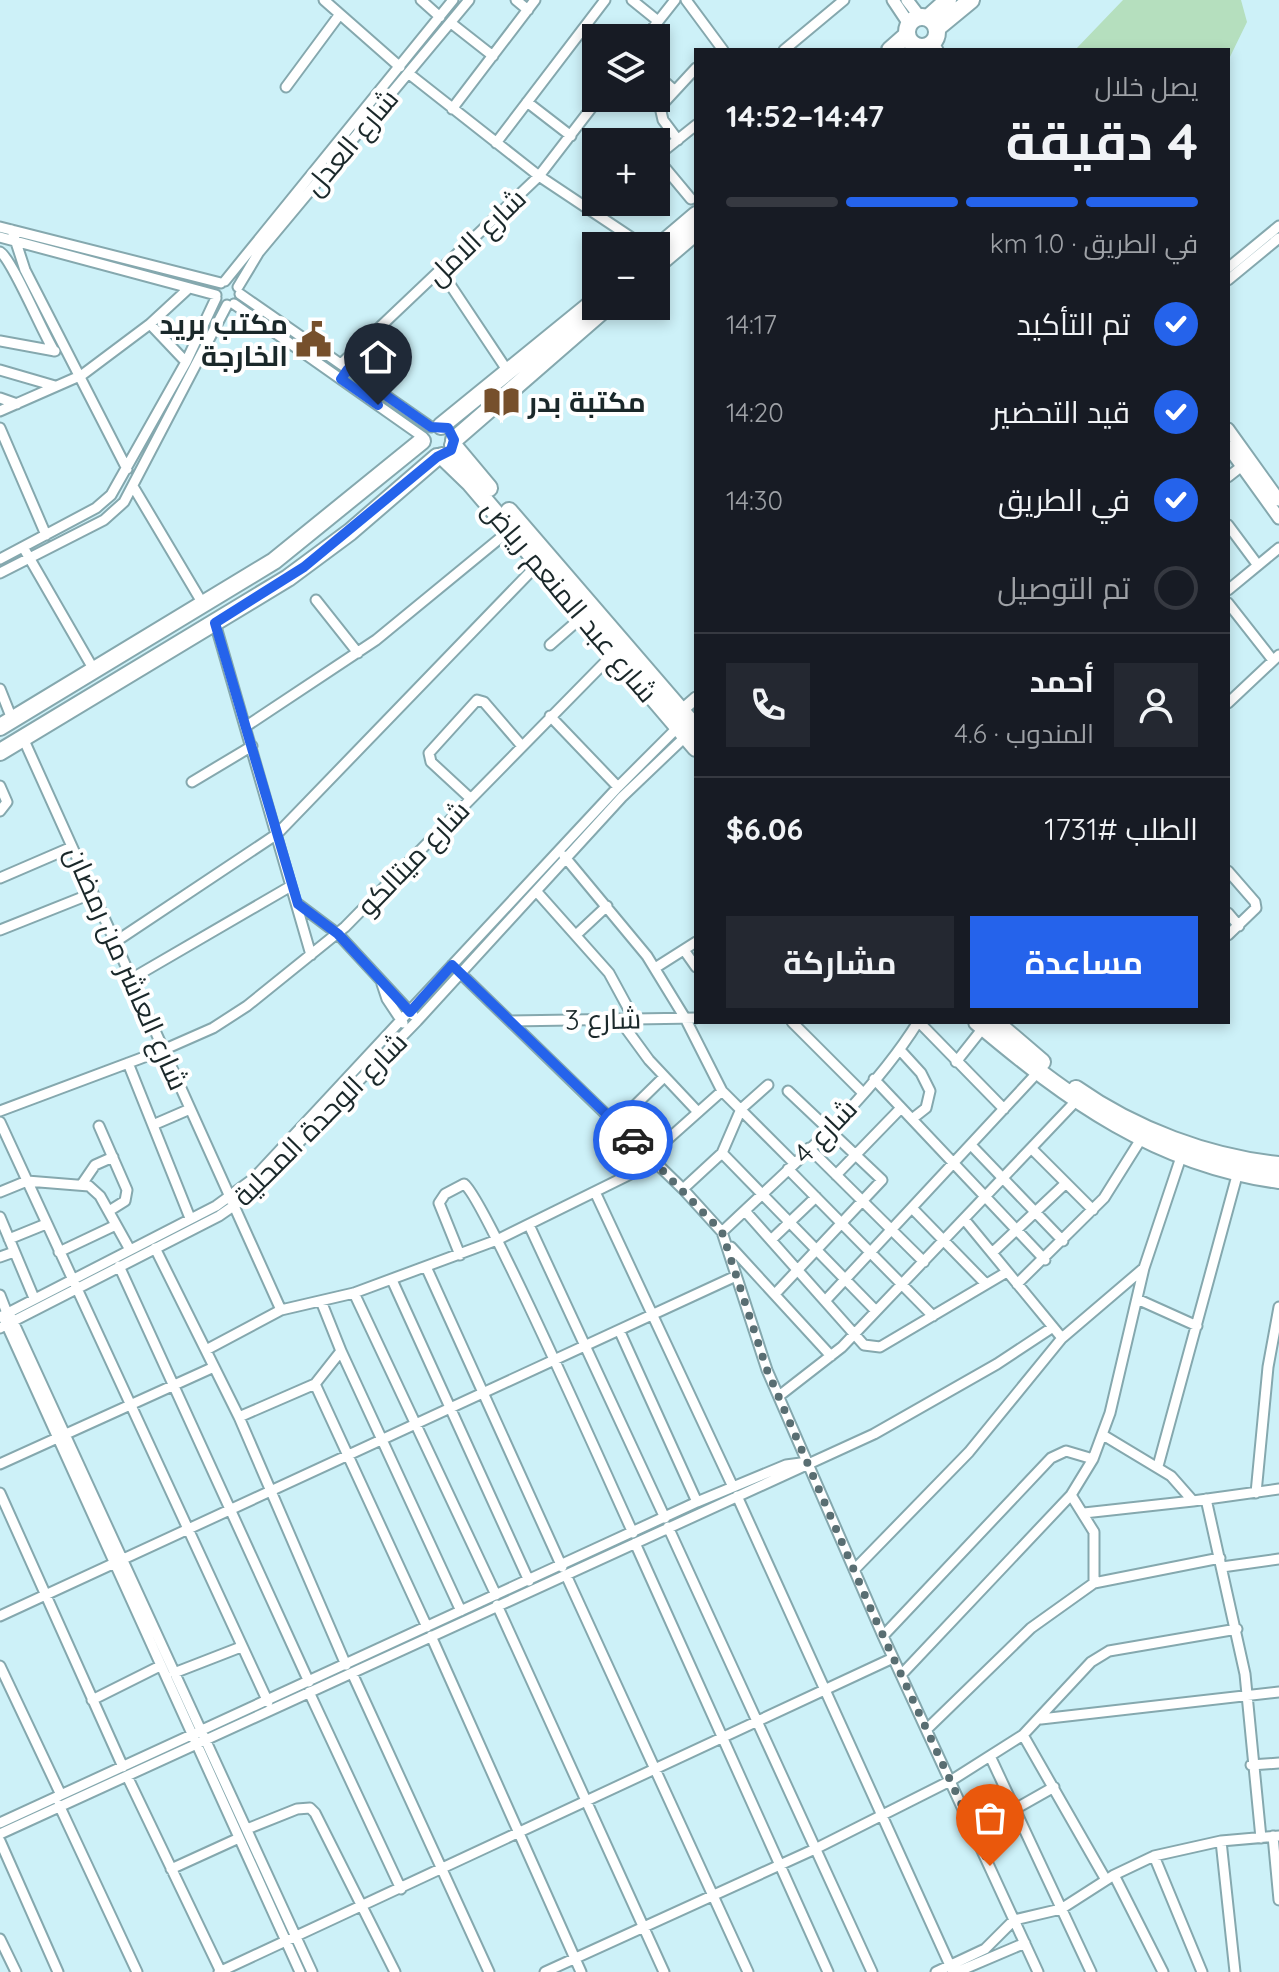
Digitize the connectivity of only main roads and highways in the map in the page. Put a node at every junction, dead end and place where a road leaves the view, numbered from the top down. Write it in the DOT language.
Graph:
graph roads {
  1 [pos="948,0"];
  2 [pos="971,0"];
  3 [pos="921,37"];
  4 [pos="895,48"];
  5 [pos="694,207"];
  6 [pos="694,233"];
  7 [pos="670,240"];
  8 [pos="670,249"];
  9 [pos="582,314"];
  10 [pos="588,320"];
  11 [pos="554,343"];
  12 [pos="540,355"];
  13 [pos="429,433"];
  14 [pos="446,450"];
  15 [pos="619,648"];
  16 [pos="6,723"];
  17 [pos="689,727"];
  18 [pos="0,752"];
  19 [pos="985,1024"];
  20 [pos="1279,1165"];
  21 [pos="1279,1180"];
  1 -- 3 [label="highway"];
  2 -- 3 [label="highway"];
  3 -- 4 [label="highway"];
  5 -- 7 [label="highway"];
  6 -- 8 [label="highway"];
  9 -- 11 [label="highway"];
  10 -- 11 [label="highway"];
  11 -- 12 [label="highway"];
  12 -- 13 [label="highway"];
  12 -- 14 [label="highway"];
  13 -- 14 [label="highway"];
  13 -- 14 [label="highway"];
  13 -- 16 [label="highway"];
  14 -- 15 [label="highway, شارع عبد المنعم رياض"];
  14 -- 15 [label="highway, شارع عبد المنعم رياض"];
  14 -- 18 [label="highway"];
  15 -- 17 [label="highway, شارع عبد المنعم رياض"];
  19 -- 20 [label="highway"];
  19 -- 21 [label="highway"];
}
